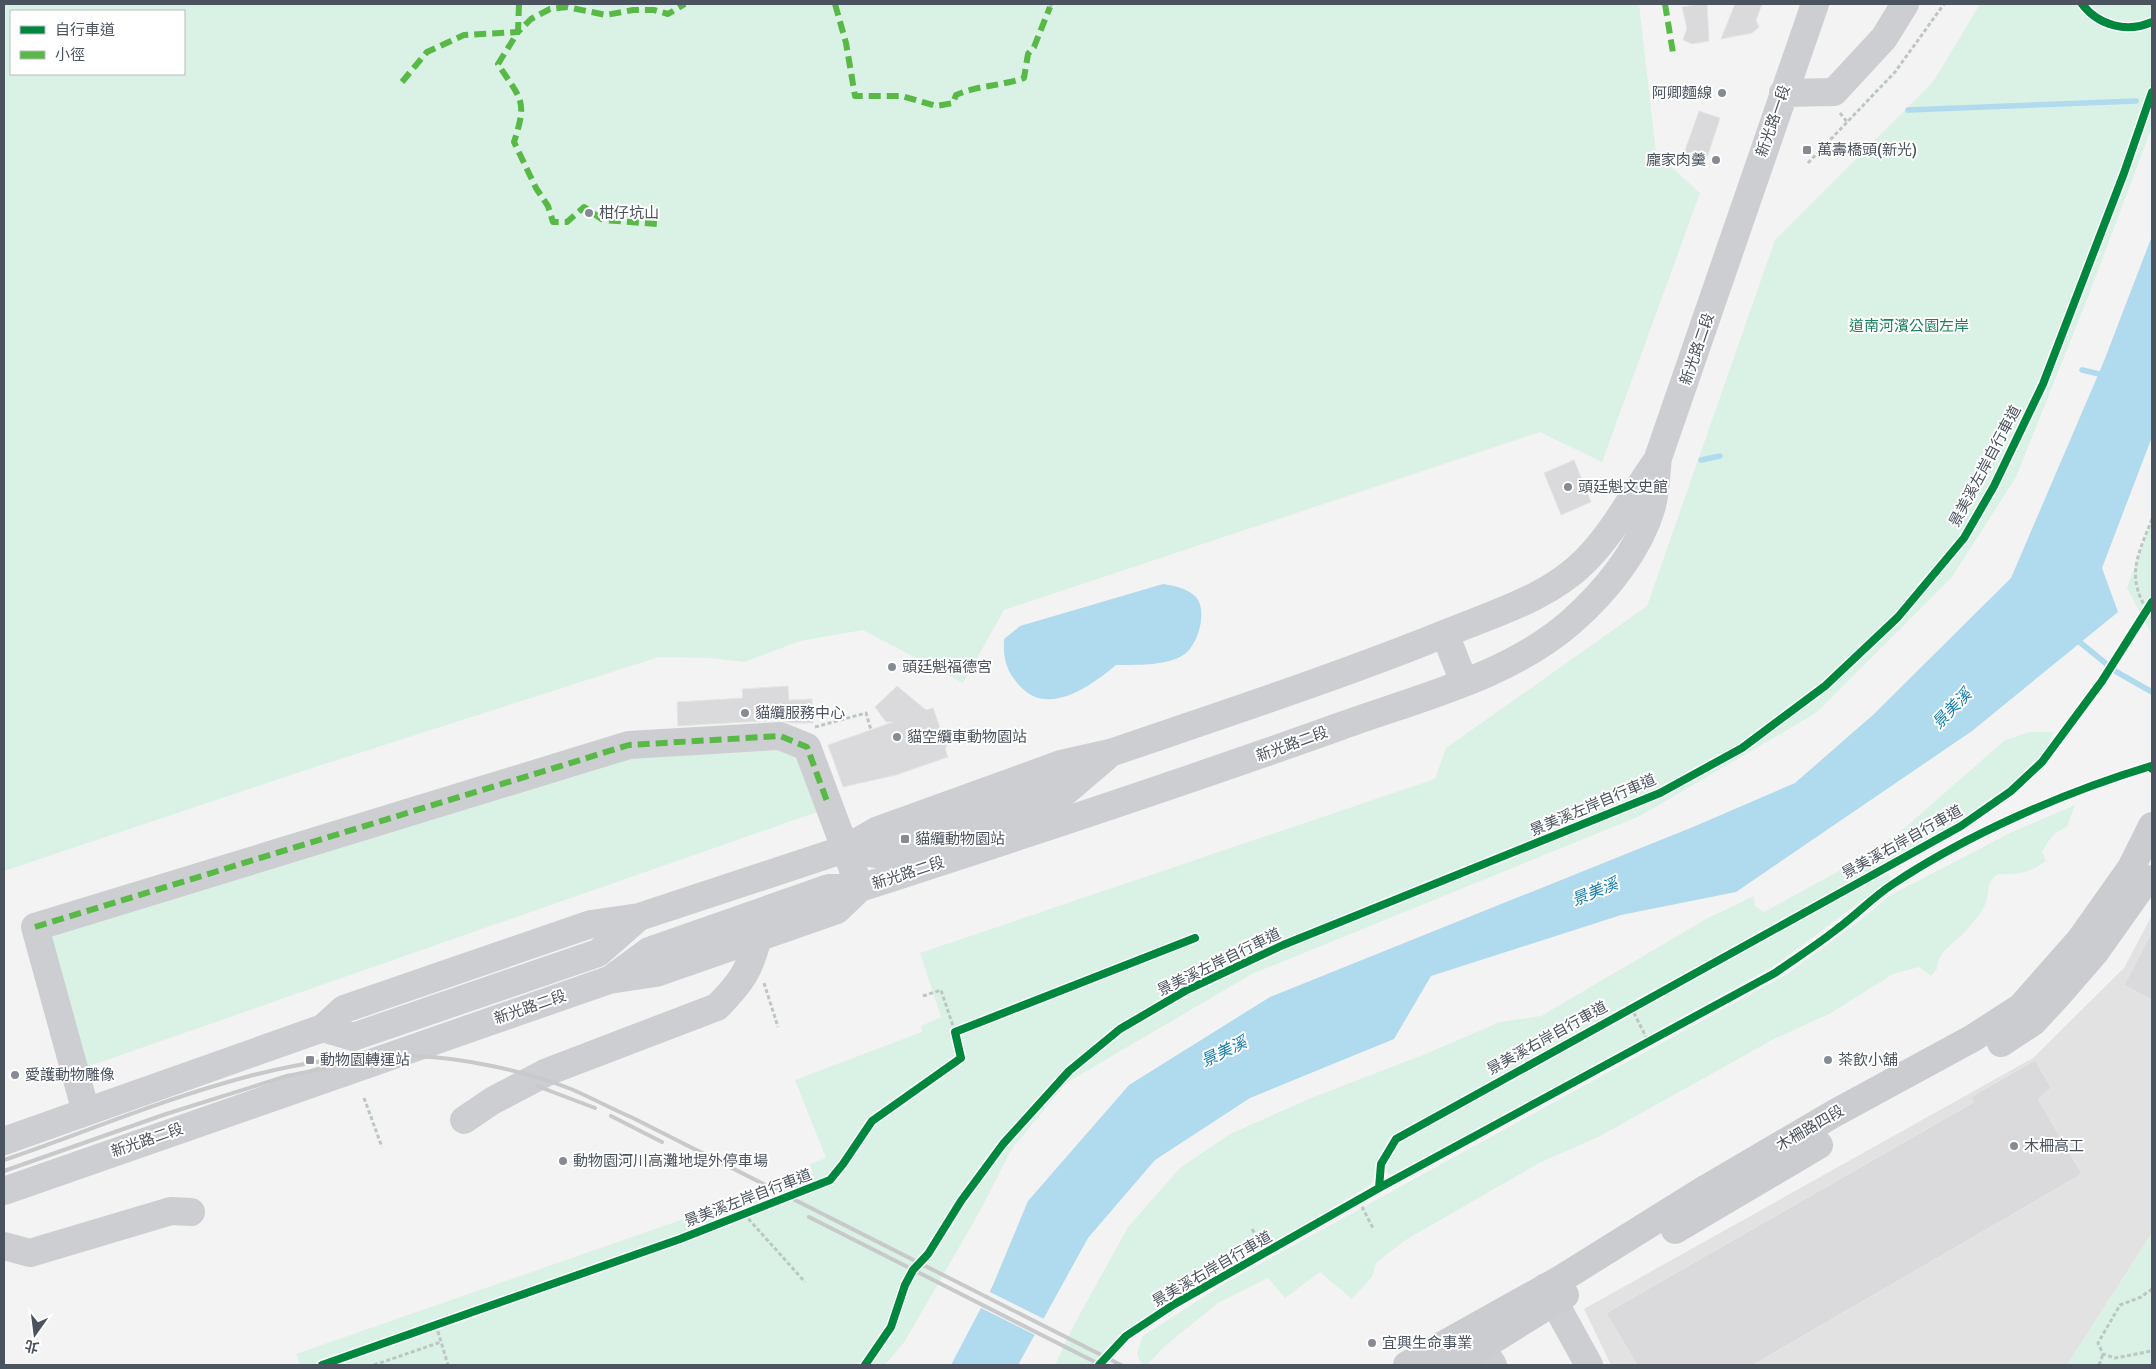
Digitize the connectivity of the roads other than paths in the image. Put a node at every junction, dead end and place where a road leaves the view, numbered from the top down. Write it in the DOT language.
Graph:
graph roads {
  1 [pos="1815,4"];
  2 [pos="1905,4"];
  3 [pos="1783,93"];
  4 [pos="1735,240"];
  5 [pos="1658,458"];
  6 [pos="1445,634"];
  7 [pos="1464,682"];
  8 [pos="2152,826"];
  9 [pos="845,849"];
  10 [pos="2152,868"];
  11 [pos="860,888"];
  12 [pos="758,937"];
  13 [pos="609,980"];
  14 [pos="86,1112"];
  15 [pos="464,1120"];
  16 [pos="4,1141"];
  17 [pos="4,1191"];
  18 [pos="190,1212"];
  19 [pos="4,1246"];
  20 [pos="1550,1294"];
  21 [pos="1488,1356"];
  22 [pos="1407,1365"];
  23 [pos="1452,1365"];
  24 [pos="1589,1365"];
  1 -- 3 [label="street, 新光路一段"];
  2 -- 3 [label="street"];
  3 -- 4 [label="street, 新光路一段"];
  4 -- 5 [label="street, 新光路二段"];
  5 -- 6 [label="street, 新光路二段"];
  5 -- 7 [label="street, 新光路二段"];
  6 -- 7 [label="street"];
  6 -- 9 [label="street, 新光路二段"];
  7 -- 11 [label="street, 新光路二段"];
  8 -- 20 [label="main road, 木柵路四段"];
  9 -- 11 [label="street"];
  9 -- 14 [label="street, 新光路二段"];
  9 -- 14 [label="street"];
  10 -- 20 [label="main road, 木柵路四段"];
  11 -- 12 [label="street, 新光路二段"];
  11 -- 13 [label="street"];
  12 -- 13 [label="street, 新光路二段"];
  12 -- 15 [label="street"];
  13 -- 17 [label="street, 新光路二段"];
  14 -- 16 [label="street, 新光路二段"];
  18 -- 19 [label="street"];
  20 -- 21 [label="main road, 木柵路四段"];
  20 -- 22 [label="main road, 木柵路四段"];
  20 -- 24 [label="street"];
  21 -- 23 [label="main road, 木柵路四段"];
}
